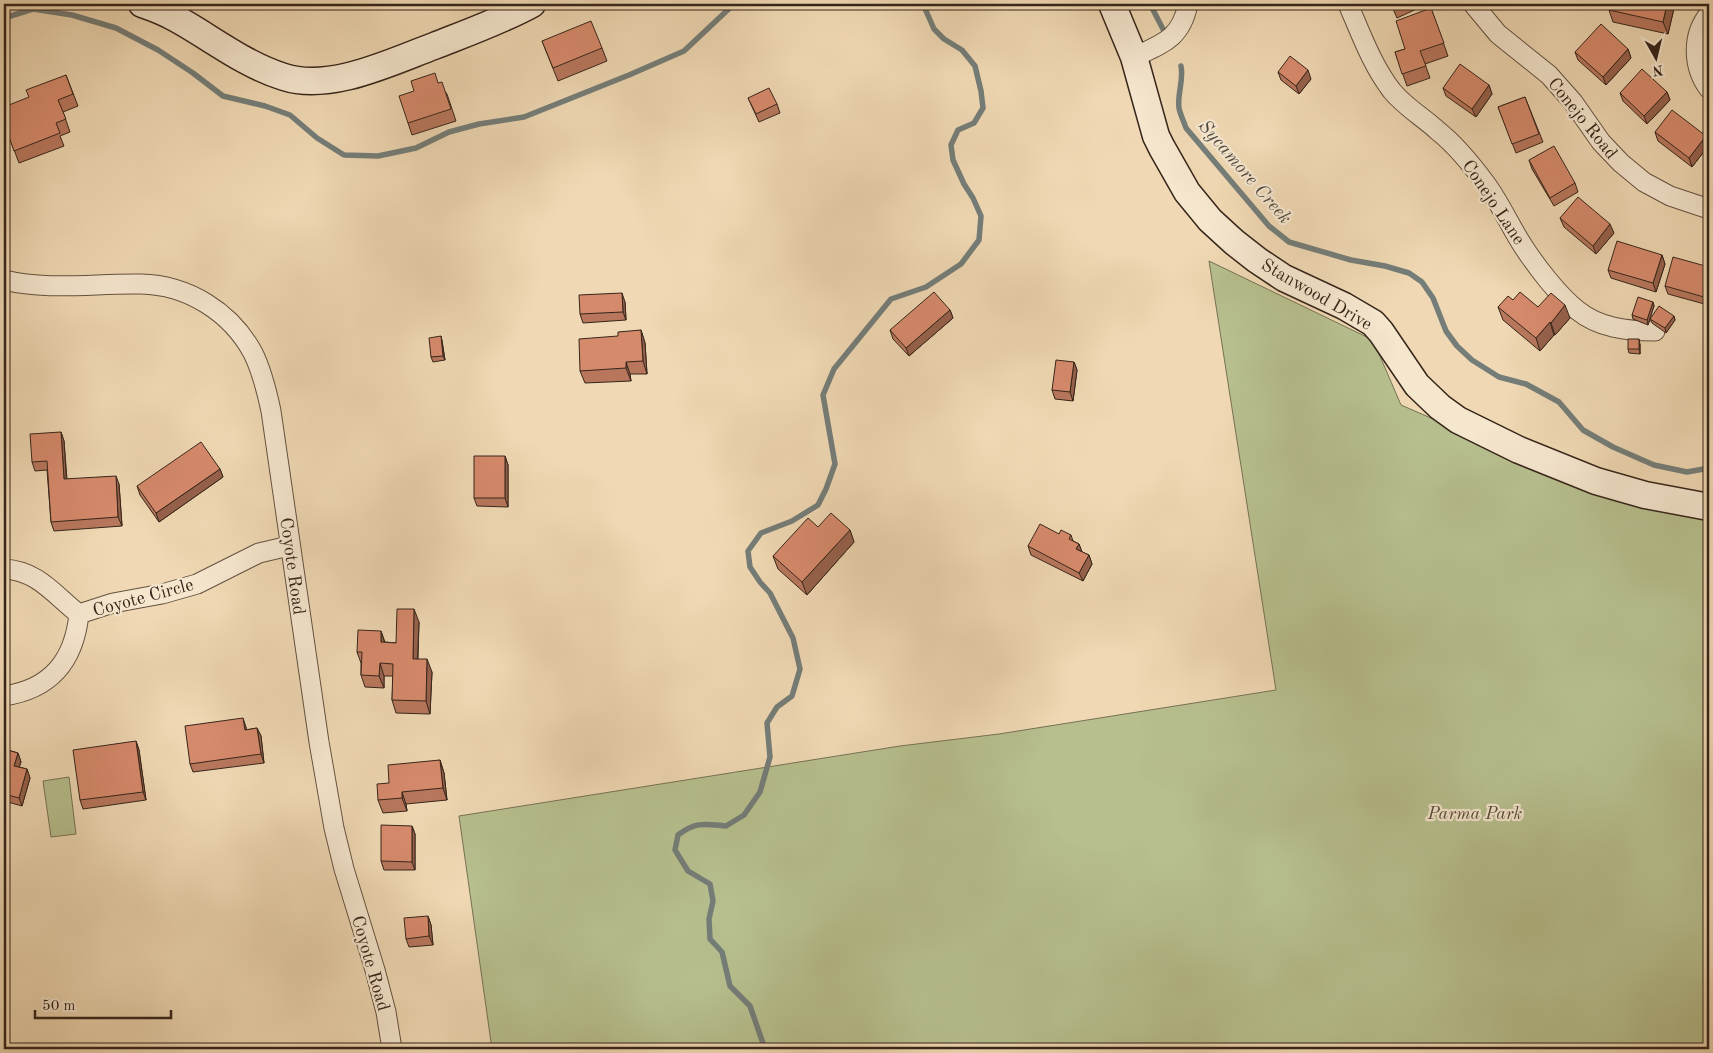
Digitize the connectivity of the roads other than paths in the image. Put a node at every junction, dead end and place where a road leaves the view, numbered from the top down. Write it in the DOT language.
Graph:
graph roads {
  1 [pos="142,4"];
  2 [pos="532,4"];
  3 [pos="1112,4"];
  4 [pos="1188,4"];
  5 [pos="1348,4"];
  6 [pos="1473,4"];
  7 [pos="1709,14"];
  8 [pos="1134,57"];
  9 [pos="1709,89"];
  10 [pos="1709,208"];
  11 [pos="4,280"];
  12 [pos="1655,332"];
  13 [pos="1709,507"];
  14 [pos="289,546"];
  15 [pos="4,569"];
  16 [pos="79,614"];
  17 [pos="4,696"];
  18 [pos="392,1049"];
  1 -- 2 [label="main road"];
  3 -- 8 [label="main road, Stanwood Drive"];
  4 -- 8 [label="street"];
  5 -- 12 [label="street, Conejo Lane"];
  6 -- 10 [label="street, Conejo Road"];
  7 -- 9 [label="street"];
  8 -- 13 [label="main road, Stanwood Drive"];
  11 -- 14 [label="street, Coyote Road"];
  14 -- 16 [label="street, Coyote Circle"];
  14 -- 18 [label="street, Coyote Road"];
  15 -- 16 [label="street, Coyote Circle"];
  16 -- 17 [label="street, Coyote Circle"];
}
